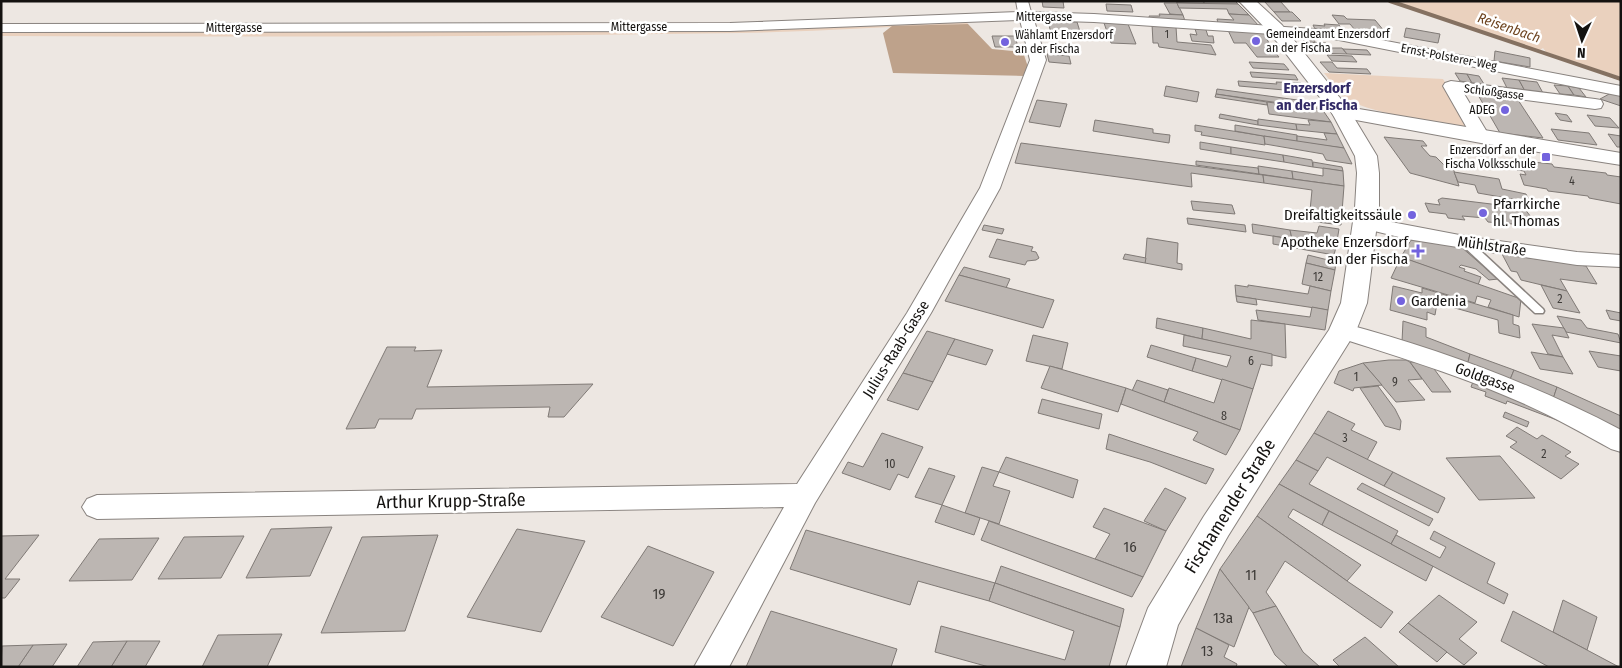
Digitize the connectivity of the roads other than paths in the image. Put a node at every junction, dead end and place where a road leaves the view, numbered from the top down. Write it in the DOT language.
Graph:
graph roads {
  1 [pos="1247,1"];
  2 [pos="1024,9"];
  3 [pos="1,28"];
  4 [pos="1276,29"];
  5 [pos="1621,91"];
  6 [pos="1595,104"];
  7 [pos="1341,112"];
  8 [pos="1481,137"];
  9 [pos="1621,159"];
  10 [pos="1365,223"];
  11 [pos="1466,243"];
  12 [pos="1621,261"];
  13 [pos="1539,311"];
  14 [pos="1335,341"];
  15 [pos="1621,442"];
  16 [pos="805,494"];
  17 [pos="97,507"];
  18 [pos="710,667"];
  19 [pos="1146,667"];
  1 -- 4 [label="main road, Fischamender Straße"];
  2 -- 3 [label="street, Mittergasse"];
  2 -- 4 [label="street, Mittergasse"];
  2 -- 16 [label="street, Julius-Raab-Gasse"];
  4 -- 5 [label="street, Ernst-Polsterer-Weg"];
  4 -- 7 [label="main road, Fischamender Straße"];
  6 -- 8 [label="street, Schloßgasse"];
  7 -- 8 [label="main road"];
  7 -- 10 [label="main road, Fischamender Straße"];
  8 -- 9 [label="main road"];
  10 -- 11 [label="street, Mühlstraße"];
  10 -- 14 [label="main road, Fischamender Straße"];
  11 -- 12 [label="street, Mühlstraße"];
  11 -- 13 [label="lane"];
  14 -- 15 [label="street, Goldgasse"];
  14 -- 19 [label="main road, Fischamender Straße"];
  16 -- 17 [label="street, Arthur Krupp-Straße"];
  16 -- 18 [label="street, Julius-Raab-Gasse"];
}
